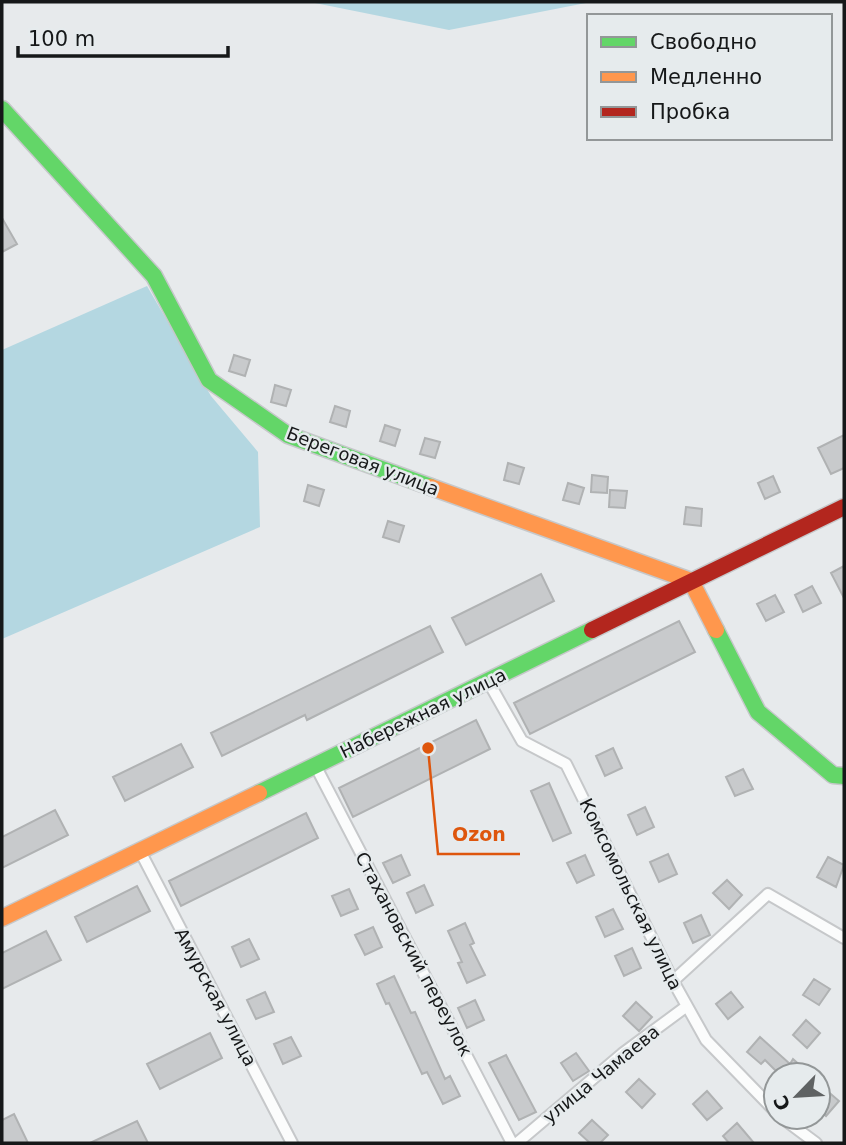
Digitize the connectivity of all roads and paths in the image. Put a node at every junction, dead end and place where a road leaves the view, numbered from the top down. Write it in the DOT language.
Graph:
graph roads {
  1 [pos="2,109"];
  2 [pos="844,507"];
  3 [pos="691,582"];
  4 [pos="488,681"];
  5 [pos="315,765"];
  6 [pos="844,776"];
  7 [pos="139,851"];
  8 [pos="2,919"];
  9 [pos="844,938"];
  10 [pos="673,981"];
  11 [pos="687,1006"];
  12 [pos="762,1098"];
  13 [pos="800,1131"];
  14 [pos="292,1143"];
  15 [pos="514,1143"];
  16 [pos="816,1143"];
  1 -- 3 [label="street, Береговая улица"];
  2 -- 3 [label="street, Набережная улица"];
  3 -- 4 [label="street, Набережная улица"];
  3 -- 6 [label="street"];
  4 -- 5 [label="street, Набережная улица"];
  4 -- 10 [label="street, Комсомольская улица"];
  5 -- 7 [label="street, Набережная улица"];
  5 -- 15 [label="street, Стахановский переулок"];
  7 -- 8 [label="street, Набережная улица"];
  7 -- 14 [label="street, Амурская улица"];
  9 -- 10 [label="street"];
  10 -- 11 [label="street, Комсомольская улица"];
  11 -- 12 [label="street, Комсомольская улица"];
  11 -- 15 [label="street, улица Чамаева"];
  13 -- 16 [label="street"];
}
